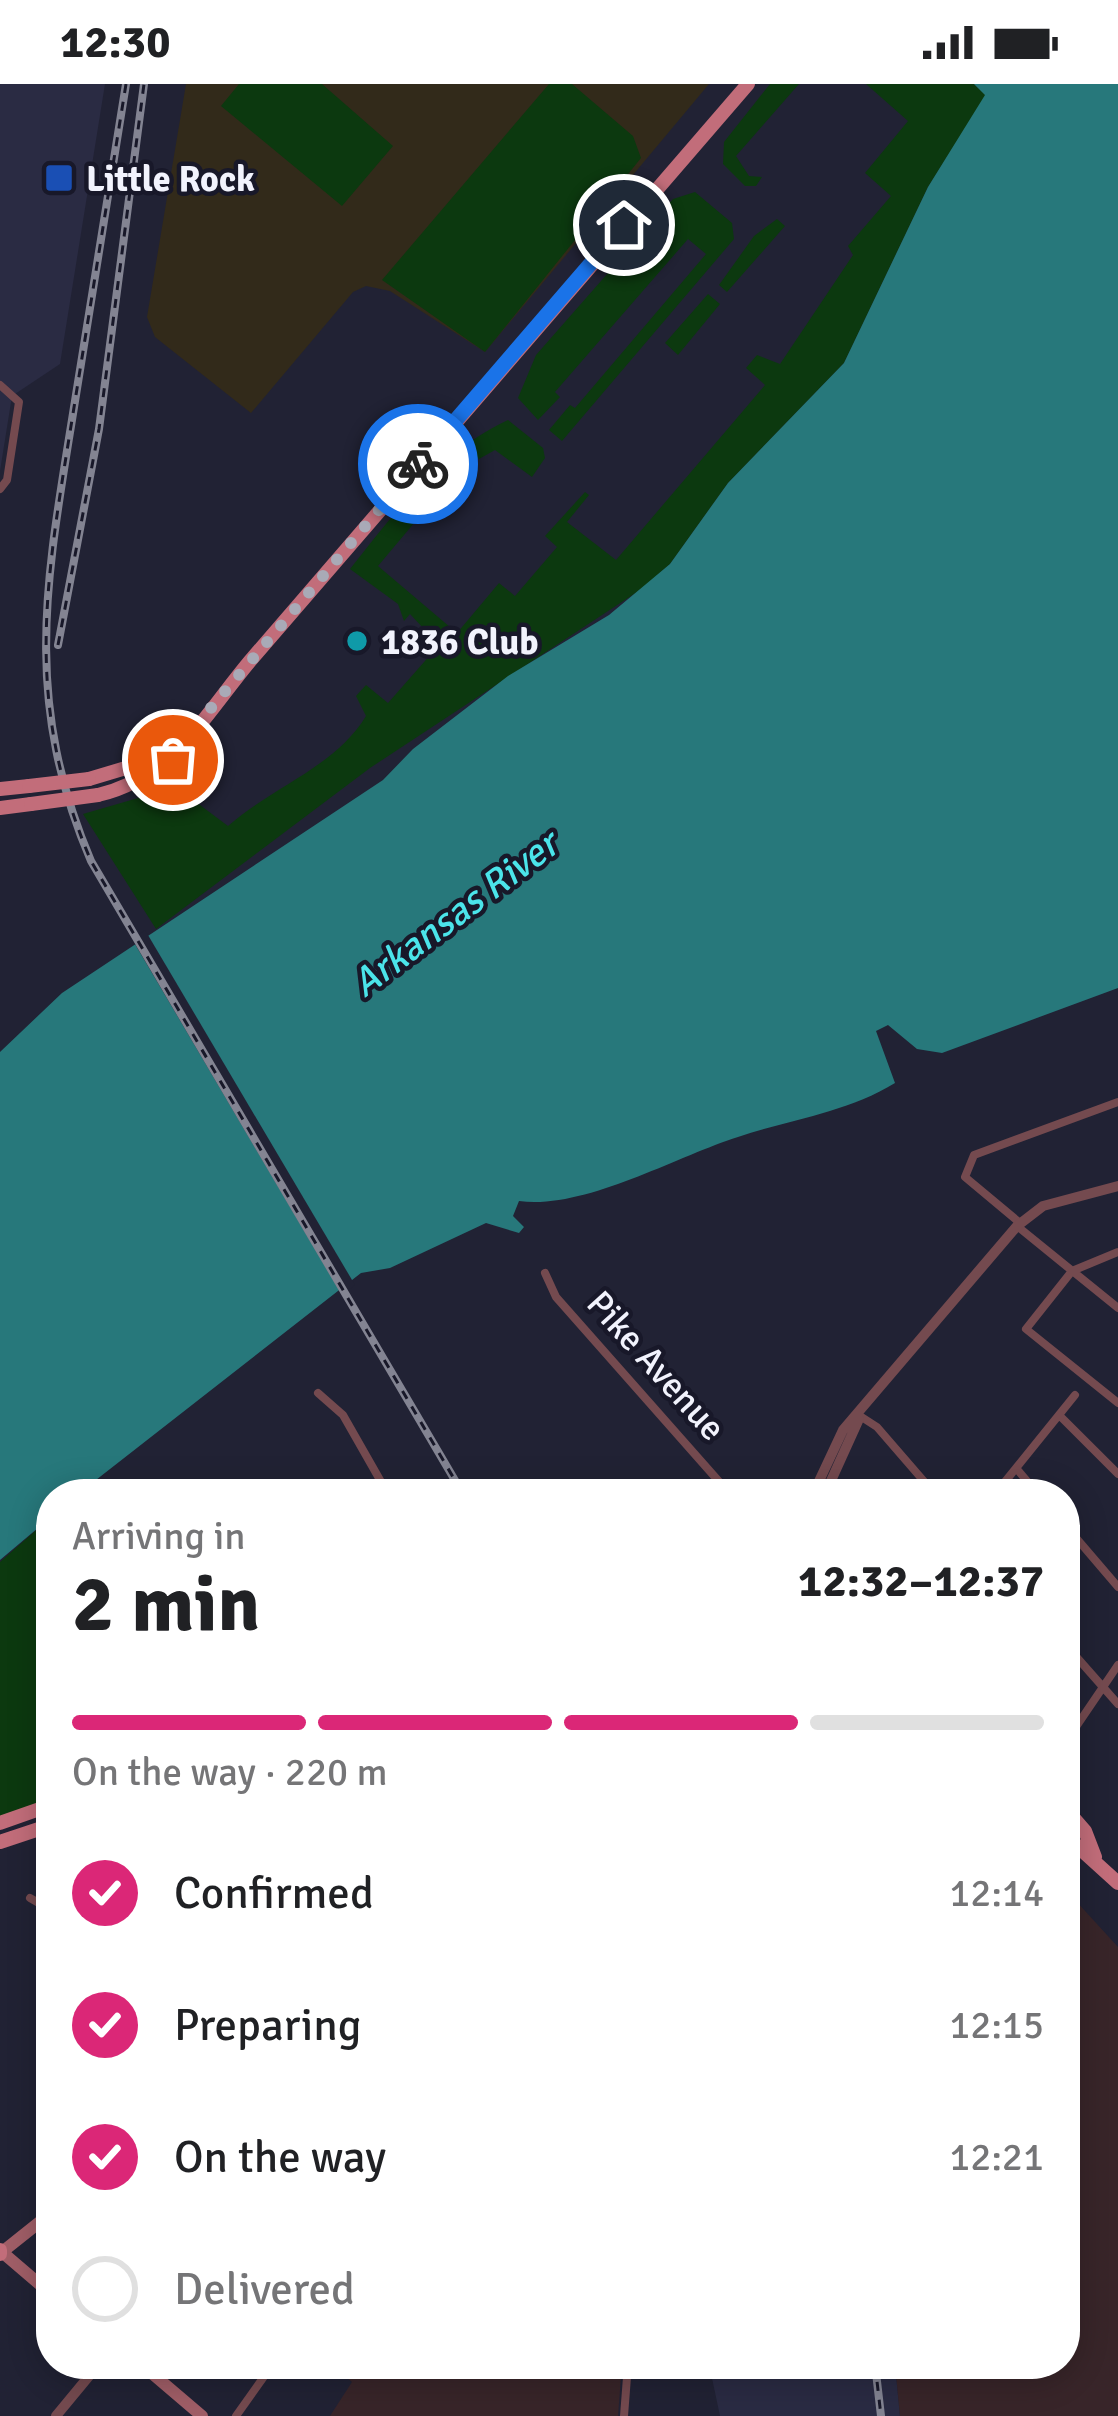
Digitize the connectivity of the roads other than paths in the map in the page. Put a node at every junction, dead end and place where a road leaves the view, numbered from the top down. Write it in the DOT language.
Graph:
graph roads {
  1 [pos="748,84"];
  2 [pos="0,386"];
  3 [pos="0,489"];
  4 [pos="194,728"];
  5 [pos="0,789"];
  6 [pos="0,808"];
  7 [pos="1118,1102"];
  8 [pos="1118,1186"];
  9 [pos="1018,1225"];
  10 [pos="1118,1252"];
  11 [pos="1072,1271"];
  12 [pos="544,1273"];
  13 [pos="1118,1308"];
  14 [pos="319,1393"];
  15 [pos="1075,1395"];
  16 [pos="1118,1403"];
  17 [pos="1059,1415"];
  18 [pos="860,1416"];
  19 [pos="1016,1468"];
  20 [pos="1118,1474"];
  21 [pos="379,1479"];
  22 [pos="717,1479"];
  23 [pos="820,1479"];
  24 [pos="832,1479"];
  25 [pos="922,1479"];
  26 [pos="1007,1479"];
  27 [pos="1025,1479"];
  28 [pos="1080,1543"];
  29 [pos="1118,1587"];
  30 [pos="1080,1661"];
  31 [pos="1118,1665"];
  32 [pos="1103,1687"];
  33 [pos="1118,1704"];
  34 [pos="1080,1721"];
  35 [pos="36,1810"];
  36 [pos="0,1823"];
  37 [pos="1080,1826"];
  38 [pos="36,1830"];
  39 [pos="0,1842"];
  40 [pos="1080,1846"];
  41 [pos="1095,1857"];
  42 [pos="1118,1882"];
  43 [pos="30,1898"];
  44 [pos="36,1901"];
  45 [pos="36,2225"];
  46 [pos="1,2252"];
  47 [pos="36,2281"];
  48 [pos="87,2379"];
  49 [pos="159,2379"];
  50 [pos="262,2379"];
  51 [pos="627,2379"];
  52 [pos="56,2416"];
  53 [pos="202,2416"];
  54 [pos="236,2416"];
  55 [pos="625,2416"];
  1 -- 4 [label="main road"];
  2 -- 3 [label="street"];
  4 -- 5 [label="main road, bridge"];
  4 -- 6 [label="main road, bridge"];
  7 -- 9 [label="street"];
  8 -- 9 [label="street"];
  9 -- 11 [label="street"];
  9 -- 18 [label="street"];
  10 -- 11 [label="street"];
  11 -- 13 [label="street"];
  11 -- 16 [label="street"];
  12 -- 22 [label="street, Pike Avenue"];
  14 -- 21 [label="street"];
  15 -- 17 [label="street"];
  17 -- 19 [label="street"];
  17 -- 20 [label="street"];
  18 -- 23 [label="street"];
  18 -- 24 [label="street"];
  18 -- 25 [label="street"];
  19 -- 26 [label="street"];
  19 -- 27 [label="street"];
  28 -- 29 [label="street"];
  30 -- 32 [label="street"];
  31 -- 32 [label="street"];
  32 -- 33 [label="street"];
  32 -- 34 [label="street"];
  35 -- 36 [label="main road"];
  37 -- 41 [label="main road"];
  38 -- 39 [label="main road"];
  40 -- 41 [label="main road"];
  41 -- 42 [label="main road"];
  43 -- 44 [label="street"];
  45 -- 46 [label="main road"];
  46 -- 47 [label="main road"];
  48 -- 52 [label="street"];
  49 -- 53 [label="main road"];
  50 -- 54 [label="street"];
  51 -- 55 [label="street"];
}
